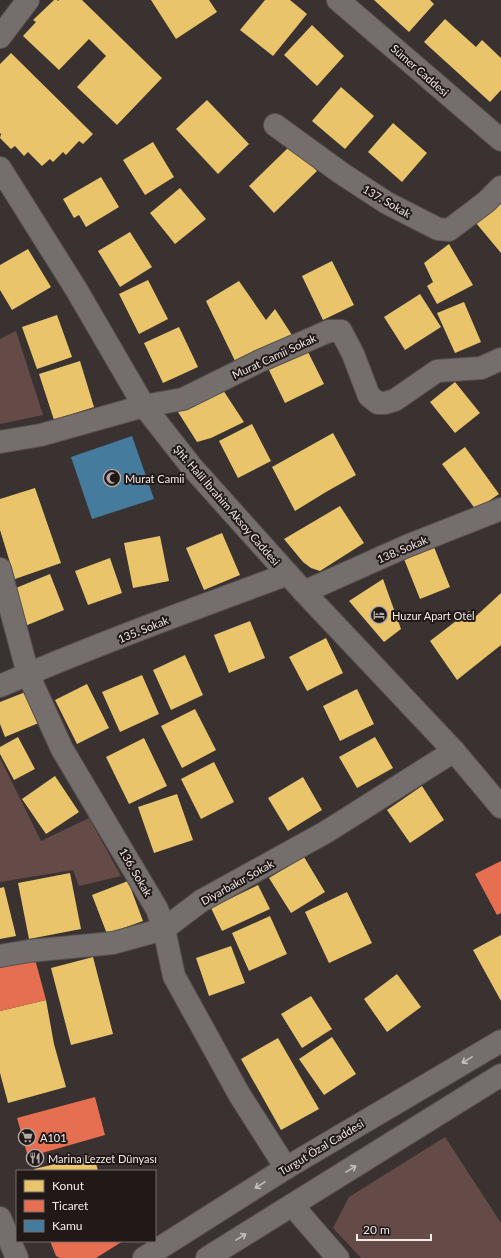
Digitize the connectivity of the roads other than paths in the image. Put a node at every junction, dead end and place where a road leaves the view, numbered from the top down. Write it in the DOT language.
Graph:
graph roads {
  1 [pos="28,0"];
  2 [pos="338,0"];
  3 [pos="0,37"];
  4 [pos="275,125"];
  5 [pos="501,140"];
  6 [pos="0,168"];
  7 [pos="501,188"];
  8 [pos="501,359"];
  9 [pos="144,406"];
  10 [pos="0,442"];
  11 [pos="498,513"];
  12 [pos="0,569"];
  13 [pos="288,574"];
  14 [pos="304,592"];
  15 [pos="28,674"];
  16 [pos="0,686"];
  17 [pos="454,751"];
  18 [pos="501,807"];
  19 [pos="164,929"];
  20 [pos="0,956"];
  21 [pos="501,1041"];
  22 [pos="501,1075"];
  23 [pos="286,1168"];
  24 [pos="292,1205"];
  25 [pos="0,1218"];
  26 [pos="0,1227"];
  27 [pos="3,1258"];
  28 [pos="18,1258"];
  29 [pos="144,1258"];
  30 [pos="207,1258"];
  31 [pos="338,1258"];
  1 -- 3 [label="street"];
  2 -- 5 [label="street, Sümer Caddesi"];
  4 -- 7 [label="street, 137. Sokak"];
  6 -- 9 [label="street, Şht. Halil İbrahim Aksoy Caddesi"];
  8 -- 9 [label="street, Murat Camii Sokak"];
  9 -- 10 [label="street, Murat Camii Sokak"];
  9 -- 13 [label="street, Şht. Halil İbrahim Aksoy Caddesi"];
  11 -- 14 [label="street, 138. Sokak"];
  12 -- 15 [label="street, 136. Sokak"];
  13 -- 14 [label="street, Şht. Halil İbrahim Aksoy Caddesi"];
  13 -- 15 [label="street, 135. Sokak"];
  14 -- 17 [label="street, Şht. Halil İbrahim Aksoy Caddesi"];
  15 -- 16 [label="street, 135. Sokak"];
  15 -- 19 [label="street, 136. Sokak"];
  17 -- 18 [label="street, Şht. Halil İbrahim Aksoy Caddesi"];
  17 -- 19 [label="street, Diyarbakır Sokak"];
  19 -- 20 [label="street, Diyarbakır Sokak"];
  19 -- 23 [label="street, 136. Sokak"];
  21 -- 23 [label="street, Turgut Özal Caddesi, one-way"];
  24 -- 22 [label="street, one-way"];
  23 -- 29 [label="street, Turgut Özal Caddesi, one-way"];
  30 -- 24 [label="street, one-way"];
  24 -- 31 [label="street"];
  25 -- 28 [label="street"];
  26 -- 27 [label="street"];
}
